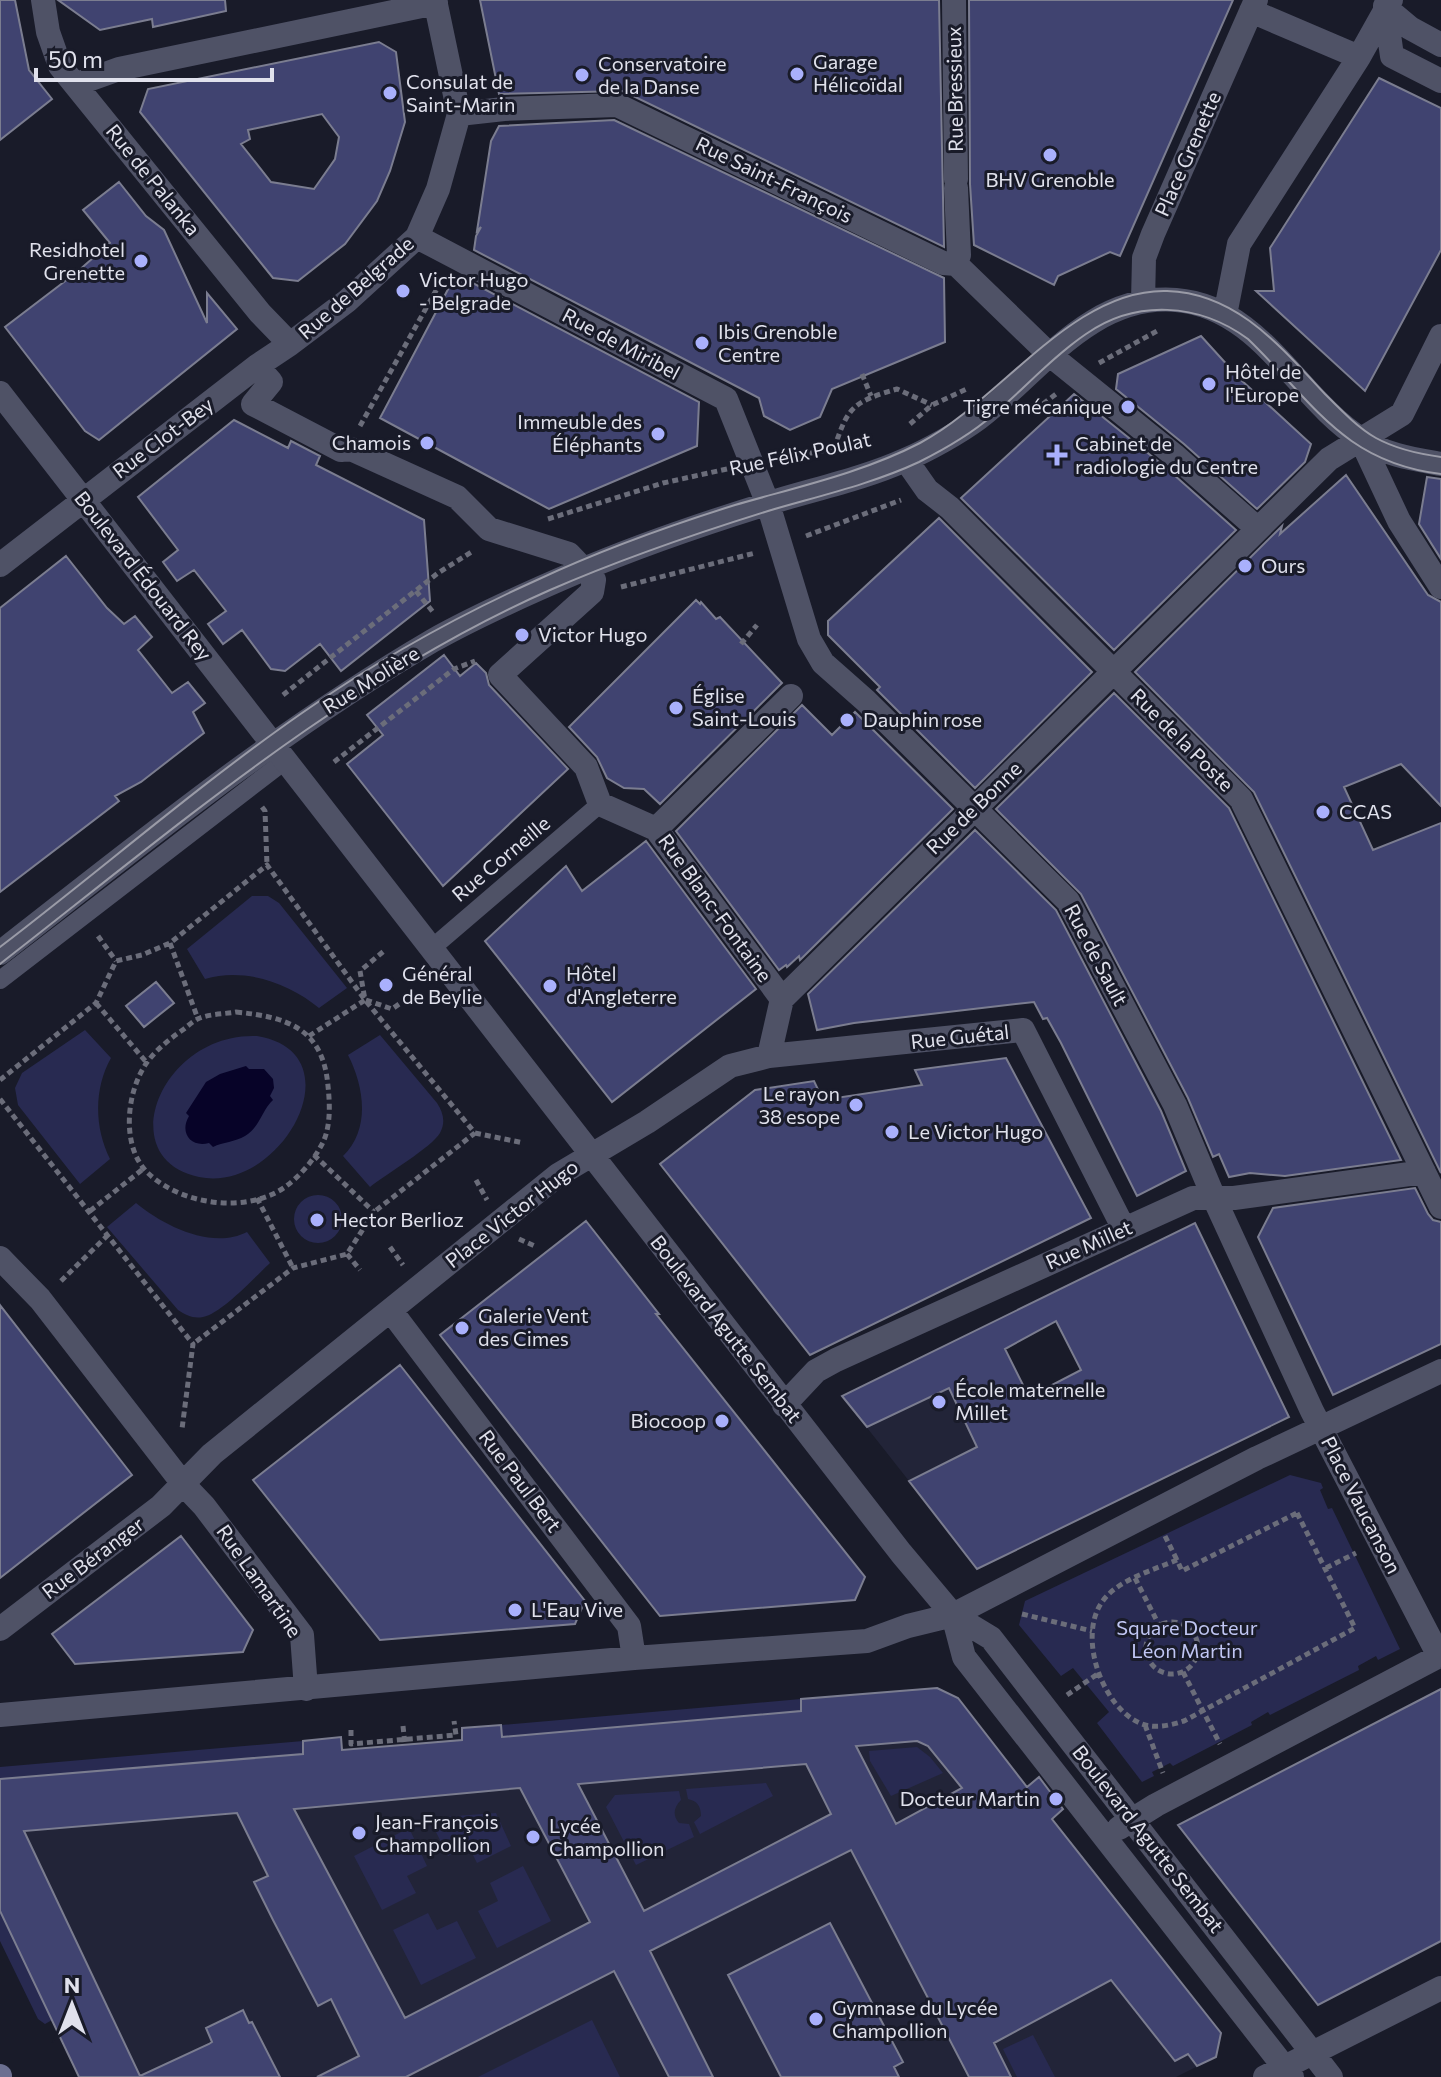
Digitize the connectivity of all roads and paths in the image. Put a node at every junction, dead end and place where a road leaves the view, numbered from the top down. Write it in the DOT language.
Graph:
graph roads {
  1 [pos="43,0"];
  2 [pos="954,0"];
  3 [pos="436,2"];
  4 [pos="1386,2"];
  5 [pos="1254,6"];
  6 [pos="1441,45"];
  7 [pos="1359,57"];
  8 [pos="1441,81"];
  9 [pos="77,84"];
  10 [pos="459,114"];
  11 [pos="417,237"];
  12 [pos="956,264"];
  13 [pos="446,272"];
  14 [pos="1143,301"];
  15 [pos="1225,315"];
  16 [pos="1441,336"];
  17 [pos="290,344"];
  18 [pos="1050,355"];
  19 [pos="257,366"];
  20 [pos="862,374"];
  21 [pos="974,385"];
  22 [pos="0,393"];
  23 [pos="871,396"];
  24 [pos="932,405"];
  25 [pos="907,426"];
  26 [pos="880,438"];
  27 [pos="1361,440"];
  28 [pos="351,449"];
  29 [pos="834,449"];
  30 [pos="906,460"];
  31 [pos="753,464"];
  32 [pos="1441,464"];
  33 [pos="82,499"];
  34 [pos="768,504"];
  35 [pos="545,520"];
  36 [pos="1258,529"];
  37 [pos="500,533"];
  38 [pos="0,565"];
  39 [pos="583,569"];
  40 [pos="1441,587"];
  41 [pos="416,591"];
  42 [pos="472,621"];
  43 [pos="441,622"];
  44 [pos="757,625"];
  45 [pos="741,644"];
  46 [pos="476,661"];
  47 [pos="1114,672"];
  48 [pos="283,695"];
  49 [pos="791,696"];
  50 [pos="280,751"];
  51 [pos="334,762"];
  52 [pos="259,804"];
  53 [pos="600,804"];
  54 [pos="974,807"];
  55 [pos="656,829"];
  56 [pos="267,865"];
  57 [pos="170,943"];
  58 [pos="432,948"];
  59 [pos="384,951"];
  60 [pos="0,953"];
  61 [pos="0,980"];
  62 [pos="415,993"];
  63 [pos="782,999"];
  64 [pos="365,1000"];
  65 [pos="96,1003"];
  66 [pos="198,1019"];
  67 [pos="309,1036"];
  68 [pos="769,1056"];
  69 [pos="147,1063"];
  70 [pos="0,1080"];
  71 [pos="0,1099"];
  72 [pos="475,1133"];
  73 [pos="524,1143"];
  74 [pos="590,1154"];
  75 [pos="314,1155"];
  76 [pos="143,1169"];
  77 [pos="1424,1172"];
  78 [pos="257,1198"];
  79 [pos="1214,1198"];
  80 [pos="1441,1207"];
  81 [pos="90,1211"];
  82 [pos="374,1212"];
  83 [pos="1124,1229"];
  84 [pos="109,1234"];
  85 [pos="390,1247"];
  86 [pos="347,1254"];
  87 [pos="0,1258"];
  88 [pos="293,1268"];
  89 [pos="360,1270"];
  90 [pos="411,1276"];
  91 [pos="59,1283"];
  92 [pos="391,1311"];
  93 [pos="193,1344"];
  94 [pos="1441,1371"];
  95 [pos="784,1405"];
  96 [pos="1321,1428"];
  97 [pos="182,1429"];
  98 [pos="184,1485"];
  99 [pos="1163,1532"];
  100 [pos="1357,1553"];
  101 [pos="1177,1560"];
  102 [pos="1326,1568"];
  103 [pos="1135,1578"];
  104 [pos="1022,1614"];
  105 [pos="953,1615"];
  106 [pos="1159,1625"];
  107 [pos="0,1629"];
  108 [pos="1092,1631"];
  109 [pos="1440,1655"];
  110 [pos="634,1658"];
  111 [pos="1183,1672"];
  112 [pos="1099,1673"];
  113 [pos="306,1689"];
  114 [pos="1063,1698"];
  115 [pos="1204,1711"];
  116 [pos="0,1715"];
  117 [pos="454,1721"];
  118 [pos="1145,1725"];
  119 [pos="403,1726"];
  120 [pos="351,1730"];
  121 [pos="405,1742"];
  122 [pos="1220,1745"];
  123 [pos="1160,1768"];
  124 [pos="1133,1819"];
  125 [pos="1105,1837"];
  126 [pos="1441,1988"];
  127 [pos="1314,2053"];
  128 [pos="1281,2074"];
  129 [pos="1331,2077"];
  1 -- 9 [label="street, Rue de Palanka"];
  2 -- 12 [label="street, Rue Bressieux"];
  3 -- 9 [label="street"];
  3 -- 10 [label="street, Rue de Belgrade"];
  4 -- 6 [label="street"];
  4 -- 7 [label="street"];
  4 -- 8 [label="street"];
  5 -- 7 [label="street, Place Grenette"];
  5 -- 14 [label="street, Place Grenette"];
  7 -- 15 [label="street"];
  9 -- 17 [label="street, Rue de Palanka"];
  10 -- 11 [label="street, Rue de Belgrade"];
  10 -- 12 [label="street, Rue Saint-François"];
  11 -- 17 [label="street, Rue de Belgrade"];
  11 -- 31 [label="street, Rue de Miribel"];
  12 -- 18 [label="street, Rue Saint-François"];
  13 -- 28 [label="path"];
  14 -- 15 [label="street, Rue Félix Poulat"];
  14 -- 18 [label="street, Rue Félix Poulat"];
  15 -- 27 [label="street"];
  16 -- 27 [label="street, Rue de Bonne"];
  17 -- 19 [label="street, Rue Clot-Bey"];
  18 -- 30 [label="street, Rue Félix Poulat"];
  18 -- 36 [label="street, Rue Saint-François"];
  19 -- 28 [label="street"];
  19 -- 33 [label="street, Rue Clot-Bey"];
  20 -- 23 [label="path"];
  21 -- 24 [label="path"];
  22 -- 33 [label="street, Boulevard Édouard Rey"];
  23 -- 24 [label="path"];
  23 -- 29 [label="path"];
  24 -- 25 [label="path"];
  26 -- 29 [label="path, Rue Félix Poulat"];
  27 -- 32 [label="street"];
  27 -- 36 [label="street, Rue de Bonne"];
  27 -- 40 [label="street"];
  28 -- 37 [label="street"];
  29 -- 31 [label="path, Rue Félix Poulat"];
  30 -- 34 [label="street, Rue Félix Poulat"];
  30 -- 47 [label="street, Rue de la Poste"];
  31 -- 34 [label="street, Rue de Miribel"];
  31 -- 35 [label="path, Rue Félix Poulat"];
  33 -- 38 [label="street, Rue Clot-Bey"];
  33 -- 50 [label="street, Boulevard Édouard Rey"];
  34 -- 39 [label="street, Rue Félix Poulat"];
  34 -- 54 [label="street, Rue de Sault"];
  36 -- 47 [label="street, Rue de Bonne"];
  37 -- 39 [label="street"];
  37 -- 41 [label="path, Rue Molière"];
  39 -- 42 [label="street, Rue Félix Poulat"];
  39 -- 53 [label="street"];
  41 -- 43 [label="path"];
  41 -- 48 [label="path, Rue Molière"];
  42 -- 50 [label="street, Rue Molière"];
  44 -- 45 [label="path"];
  46 -- 51 [label="path, Rue Molière"];
  47 -- 54 [label="street, Rue de Bonne"];
  47 -- 77 [label="street, Rue de la Poste"];
  49 -- 55 [label="street"];
  50 -- 58 [label="street, Place Victor Hugo"];
  50 -- 60 [label="street"];
  50 -- 61 [label="lane"];
  52 -- 56 [label="path"];
  53 -- 55 [label="street, Rue Blanc-Fontaine"];
  53 -- 58 [label="lane, Rue Corneille"];
  54 -- 63 [label="street, Rue de Bonne"];
  54 -- 79 [label="street, Rue de Sault"];
  55 -- 63 [label="street, Rue Blanc-Fontaine"];
  56 -- 57 [label="path"];
  56 -- 64 [label="path"];
  57 -- 65 [label="path"];
  57 -- 66 [label="path"];
  58 -- 74 [label="street, Place Victor Hugo"];
  59 -- 64 [label="path"];
  62 -- 64 [label="path"];
  63 -- 68 [label="street"];
  64 -- 67 [label="path"];
  64 -- 72 [label="path"];
  65 -- 69 [label="path"];
  65 -- 70 [label="path"];
  66 -- 67 [label="path"];
  66 -- 69 [label="path"];
  67 -- 75 [label="path"];
  68 -- 74 [label="street"];
  68 -- 83 [label="street, Rue Guétal"];
  69 -- 76 [label="path"];
  71 -- 81 [label="path"];
  72 -- 73 [label="path"];
  72 -- 82 [label="path"];
  74 -- 92 [label="street, Place Victor Hugo"];
  74 -- 95 [label="street, Boulevard Agutte Sembat"];
  75 -- 78 [label="path"];
  75 -- 82 [label="path"];
  76 -- 78 [label="path"];
  76 -- 81 [label="path"];
  77 -- 79 [label="street, Rue Millet"];
  77 -- 80 [label="street, Rue de la Poste"];
  78 -- 88 [label="path"];
  79 -- 83 [label="street, Rue Millet"];
  79 -- 96 [label="street, Rue de Sault"];
  81 -- 84 [label="path"];
  82 -- 86 [label="path"];
  83 -- 95 [label="street, Rue Millet"];
  84 -- 91 [label="path"];
  84 -- 93 [label="path"];
  85 -- 90 [label="path"];
  86 -- 88 [label="path"];
  86 -- 89 [label="path"];
  87 -- 98 [label="street"];
  88 -- 93 [label="path"];
  92 -- 98 [label="street, Place Victor Hugo"];
  92 -- 110 [label="street, Rue Paul Bert"];
  93 -- 97 [label="path"];
  94 -- 96 [label="street, Place Vaucanson"];
  95 -- 105 [label="street, Boulevard Agutte Sembat"];
  96 -- 105 [label="street"];
  96 -- 109 [label="street, Place Vaucanson"];
  98 -- 107 [label="street, Rue Béranger"];
  98 -- 113 [label="street, Rue Lamartine"];
  99 -- 101 [label="path"];
  100 -- 102 [label="path"];
  101 -- 102 [label="path"];
  101 -- 103 [label="path"];
  102 -- 115 [label="path"];
  103 -- 106 [label="path"];
  103 -- 108 [label="path"];
  104 -- 108 [label="path"];
  105 -- 110 [label="street"];
  105 -- 124 [label="street, Boulevard Agutte Sembat"];
  105 -- 125 [label="street, Boulevard Agutte Sembat"];
  106 -- 111 [label="path"];
  106 -- 111 [label="path"];
  108 -- 112 [label="path"];
  109 -- 124 [label="street"];
  110 -- 113 [label="street"];
  111 -- 115 [label="path"];
  112 -- 114 [label="path"];
  112 -- 118 [label="path"];
  113 -- 116 [label="street"];
  115 -- 118 [label="path"];
  115 -- 122 [label="path"];
  117 -- 121 [label="path"];
  118 -- 123 [label="path"];
  119 -- 121 [label="path"];
  120 -- 121 [label="path"];
  124 -- 125 [label="street"];
  124 -- 127 [label="street, Boulevard Agutte Sembat"];
  125 -- 128 [label="street, Boulevard Agutte Sembat"];
  126 -- 127 [label="street"];
  127 -- 128 [label="street"];
  127 -- 129 [label="street, Boulevard Agutte Sembat"];
}
